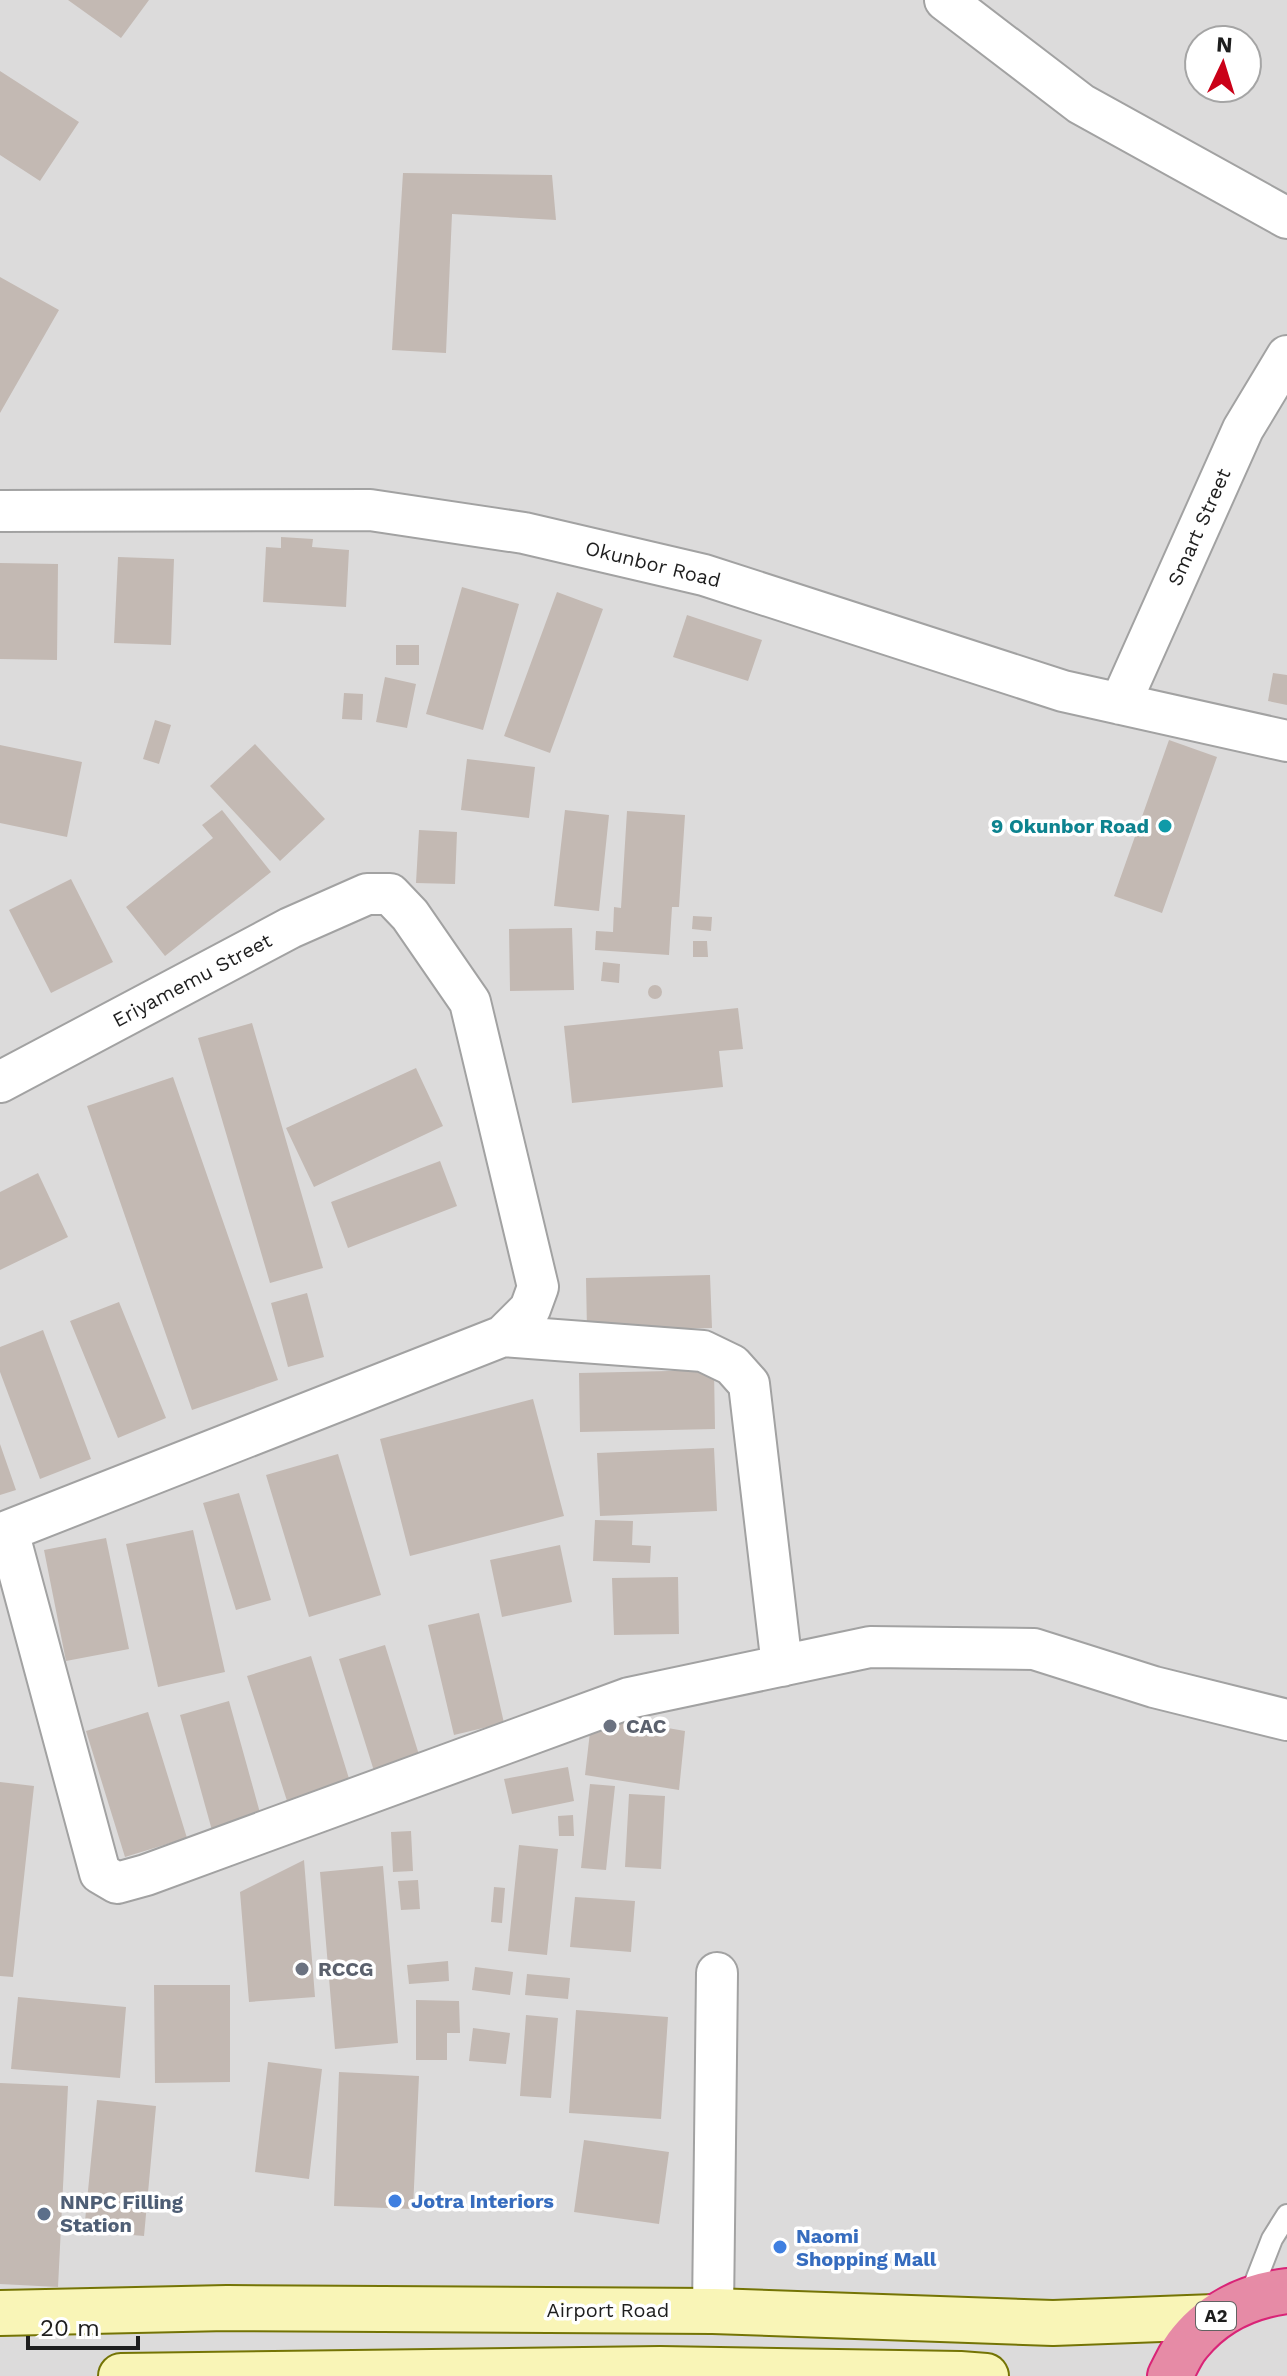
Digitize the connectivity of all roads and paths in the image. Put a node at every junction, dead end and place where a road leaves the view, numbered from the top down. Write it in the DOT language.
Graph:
graph roads {
  1 [pos="945,0"];
  2 [pos="1287,218"];
  3 [pos="1287,356"];
  4 [pos="0,511"];
  5 [pos="1120,704"];
  6 [pos="1287,741"];
  7 [pos="0,1082"];
  8 [pos="503,1336"];
  9 [pos="4,1532"];
  10 [pos="782,1666"];
  11 [pos="1287,1720"];
  12 [pos="717,1973"];
  13 [pos="1287,2215"];
  14 [pos="1250,2302"];
  15 [pos="483,2309"];
  16 [pos="713,2311"];
  17 [pos="0,2313"];
  18 [pos="481,2371"];
  19 [pos="121,2376"];
  20 [pos="986,2376"];
  21 [pos="1170,2376"];
  1 -- 2 [label="street"];
  3 -- 5 [label="street, Smart Street"];
  4 -- 5 [label="street, Okunbor Road"];
  5 -- 6 [label="street, Okunbor Road"];
  7 -- 8 [label="street, Eriyamemu Street"];
  8 -- 9 [label="street"];
  8 -- 10 [label="street"];
  9 -- 10 [label="street"];
  10 -- 11 [label="street"];
  12 -- 16 [label="street"];
  13 -- 14 [label="lane"];
  14 -- 16 [label="main road, Airport Road"];
  14 -- 21 [label="highway, A2"];
  15 -- 16 [label="main road, Airport Road"];
  15 -- 17 [label="main road, Airport Road"];
  15 -- 18 [label="main road"];
  18 -- 19 [label="main road"];
  18 -- 20 [label="main road"];
}
